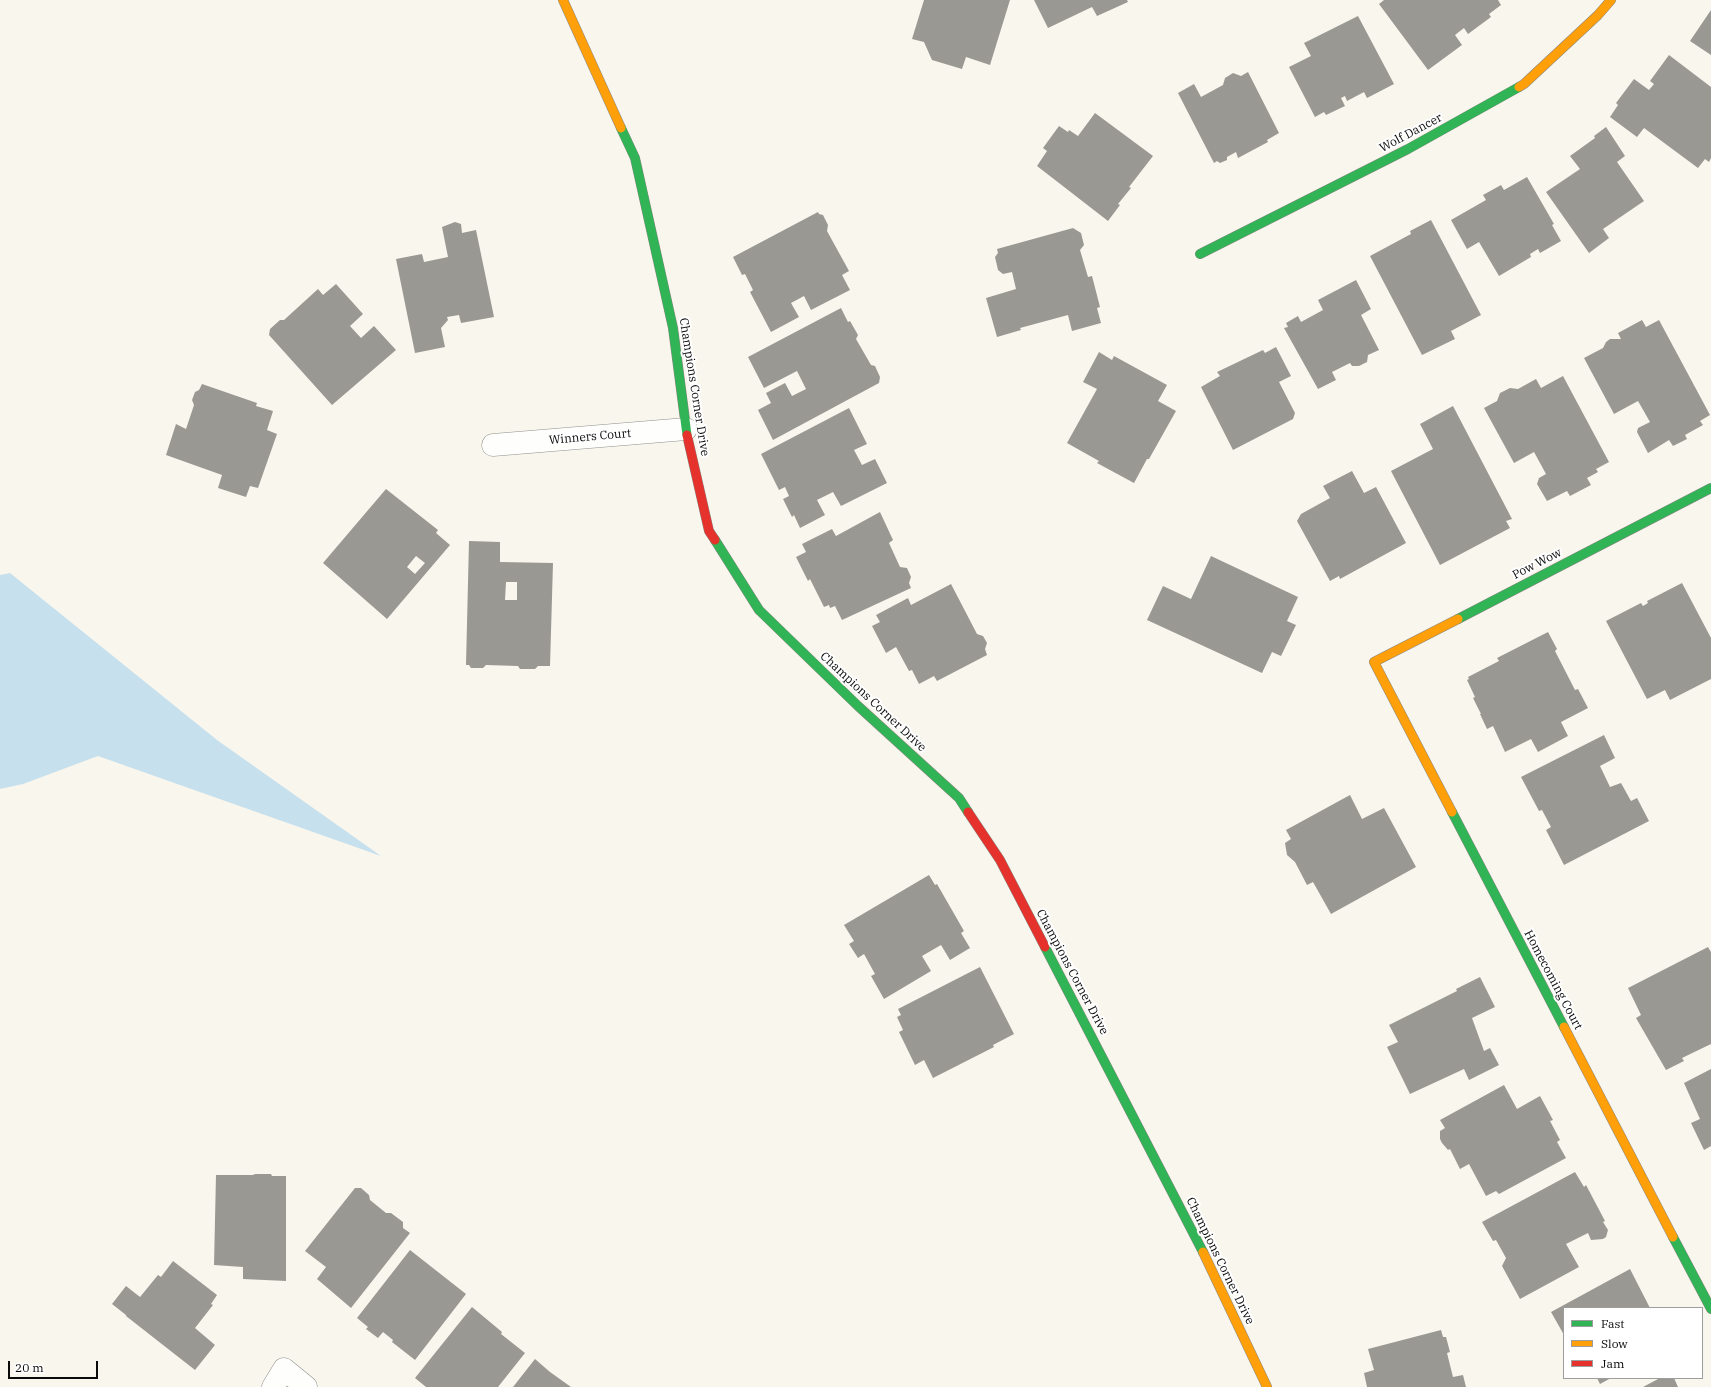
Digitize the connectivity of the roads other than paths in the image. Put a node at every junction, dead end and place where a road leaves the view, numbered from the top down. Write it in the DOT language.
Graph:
graph roads {
  1 [pos="563,0"];
  2 [pos="1611,0"];
  3 [pos="1200,254"];
  4 [pos="686,429"];
  5 [pos="493,445"];
  6 [pos="1711,488"];
  7 [pos="1374,662"];
  8 [pos="1711,1309"];
  9 [pos="272,1387"];
  10 [pos="306,1387"];
  11 [pos="1267,1387"];
  1 -- 4 [label="street, Champions Corner Drive"];
  2 -- 3 [label="street, Wolf Dancer"];
  4 -- 5 [label="street, Winners Court"];
  4 -- 11 [label="street, Champions Corner Drive"];
  6 -- 7 [label="street, Pow Wow"];
  7 -- 8 [label="street, Homecoming Court"];
  9 -- 10 [label="street"];
}
